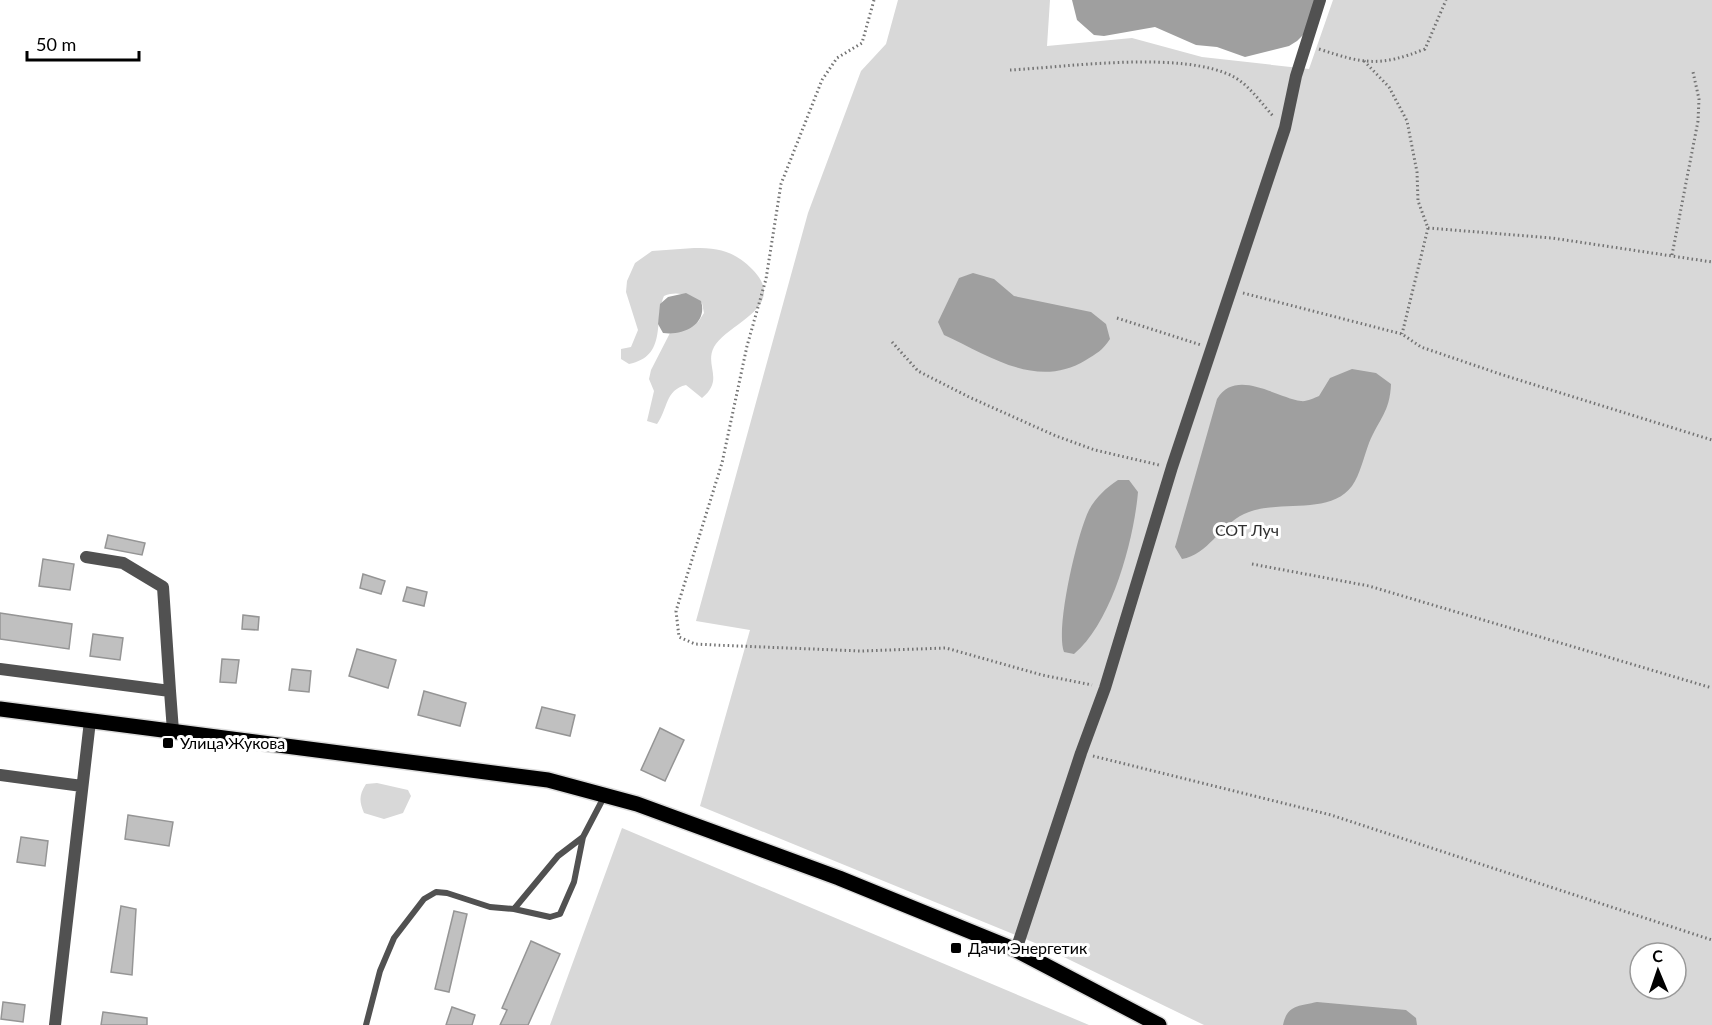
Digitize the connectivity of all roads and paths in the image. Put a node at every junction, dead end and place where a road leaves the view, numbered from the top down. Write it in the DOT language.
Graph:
graph roads {
  1 [pos="874,0"];
  2 [pos="1320,0"];
  3 [pos="1446,0"];
  4 [pos="1305,45"];
  5 [pos="1364,61"];
  6 [pos="1010,70"];
  7 [pos="1693,72"];
  8 [pos="1285,128"];
  9 [pos="1428,228"];
  10 [pos="1672,255"];
  11 [pos="1712,262"];
  12 [pos="1232,290"];
  13 [pos="1117,318"];
  14 [pos="1402,334"];
  15 [pos="892,342"];
  16 [pos="1212,348"];
  17 [pos="1712,440"];
  18 [pos="1172,468"];
  19 [pos="86,557"];
  20 [pos="1252,564"];
  21 [pos="0,669"];
  22 [pos="1106,688"];
  23 [pos="1712,688"];
  24 [pos="170,691"];
  25 [pos="0,709"];
  26 [pos="90,721"];
  27 [pos="173,732"];
  28 [pos="1081,753"];
  29 [pos="0,775"];
  30 [pos="82,786"];
  31 [pos="605,795"];
  32 [pos="583,837"];
  33 [pos="514,909"];
  34 [pos="1712,940"];
  35 [pos="1016,950"];
  36 [pos="55,1025"];
  37 [pos="366,1025"];
  38 [pos="1159,1025"];
  1 -- 22 [label="path"];
  2 -- 4 [label="street"];
  3 -- 5 [label="path"];
  4 -- 5 [label="path"];
  4 -- 8 [label="street"];
  5 -- 9 [label="path"];
  6 -- 8 [label="path"];
  7 -- 10 [label="path"];
  8 -- 12 [label="street"];
  9 -- 10 [label="path"];
  9 -- 14 [label="path"];
  10 -- 11 [label="path"];
  12 -- 14 [label="path"];
  12 -- 16 [label="street"];
  13 -- 16 [label="path"];
  14 -- 17 [label="path"];
  15 -- 18 [label="path"];
  16 -- 18 [label="street"];
  18 -- 22 [label="street"];
  19 -- 24 [label="street"];
  20 -- 23 [label="path"];
  21 -- 24 [label="street"];
  22 -- 28 [label="street"];
  24 -- 27 [label="street"];
  25 -- 26 [label="main road"];
  26 -- 27 [label="main road"];
  26 -- 30 [label="street"];
  27 -- 31 [label="main road"];
  28 -- 34 [label="path"];
  28 -- 35 [label="street"];
  29 -- 30 [label="street"];
  30 -- 36 [label="street"];
  31 -- 32 [label="lane"];
  31 -- 35 [label="main road"];
  32 -- 33 [label="lane"];
  32 -- 33 [label="lane"];
  33 -- 37 [label="lane"];
  35 -- 38 [label="main road"];
}
